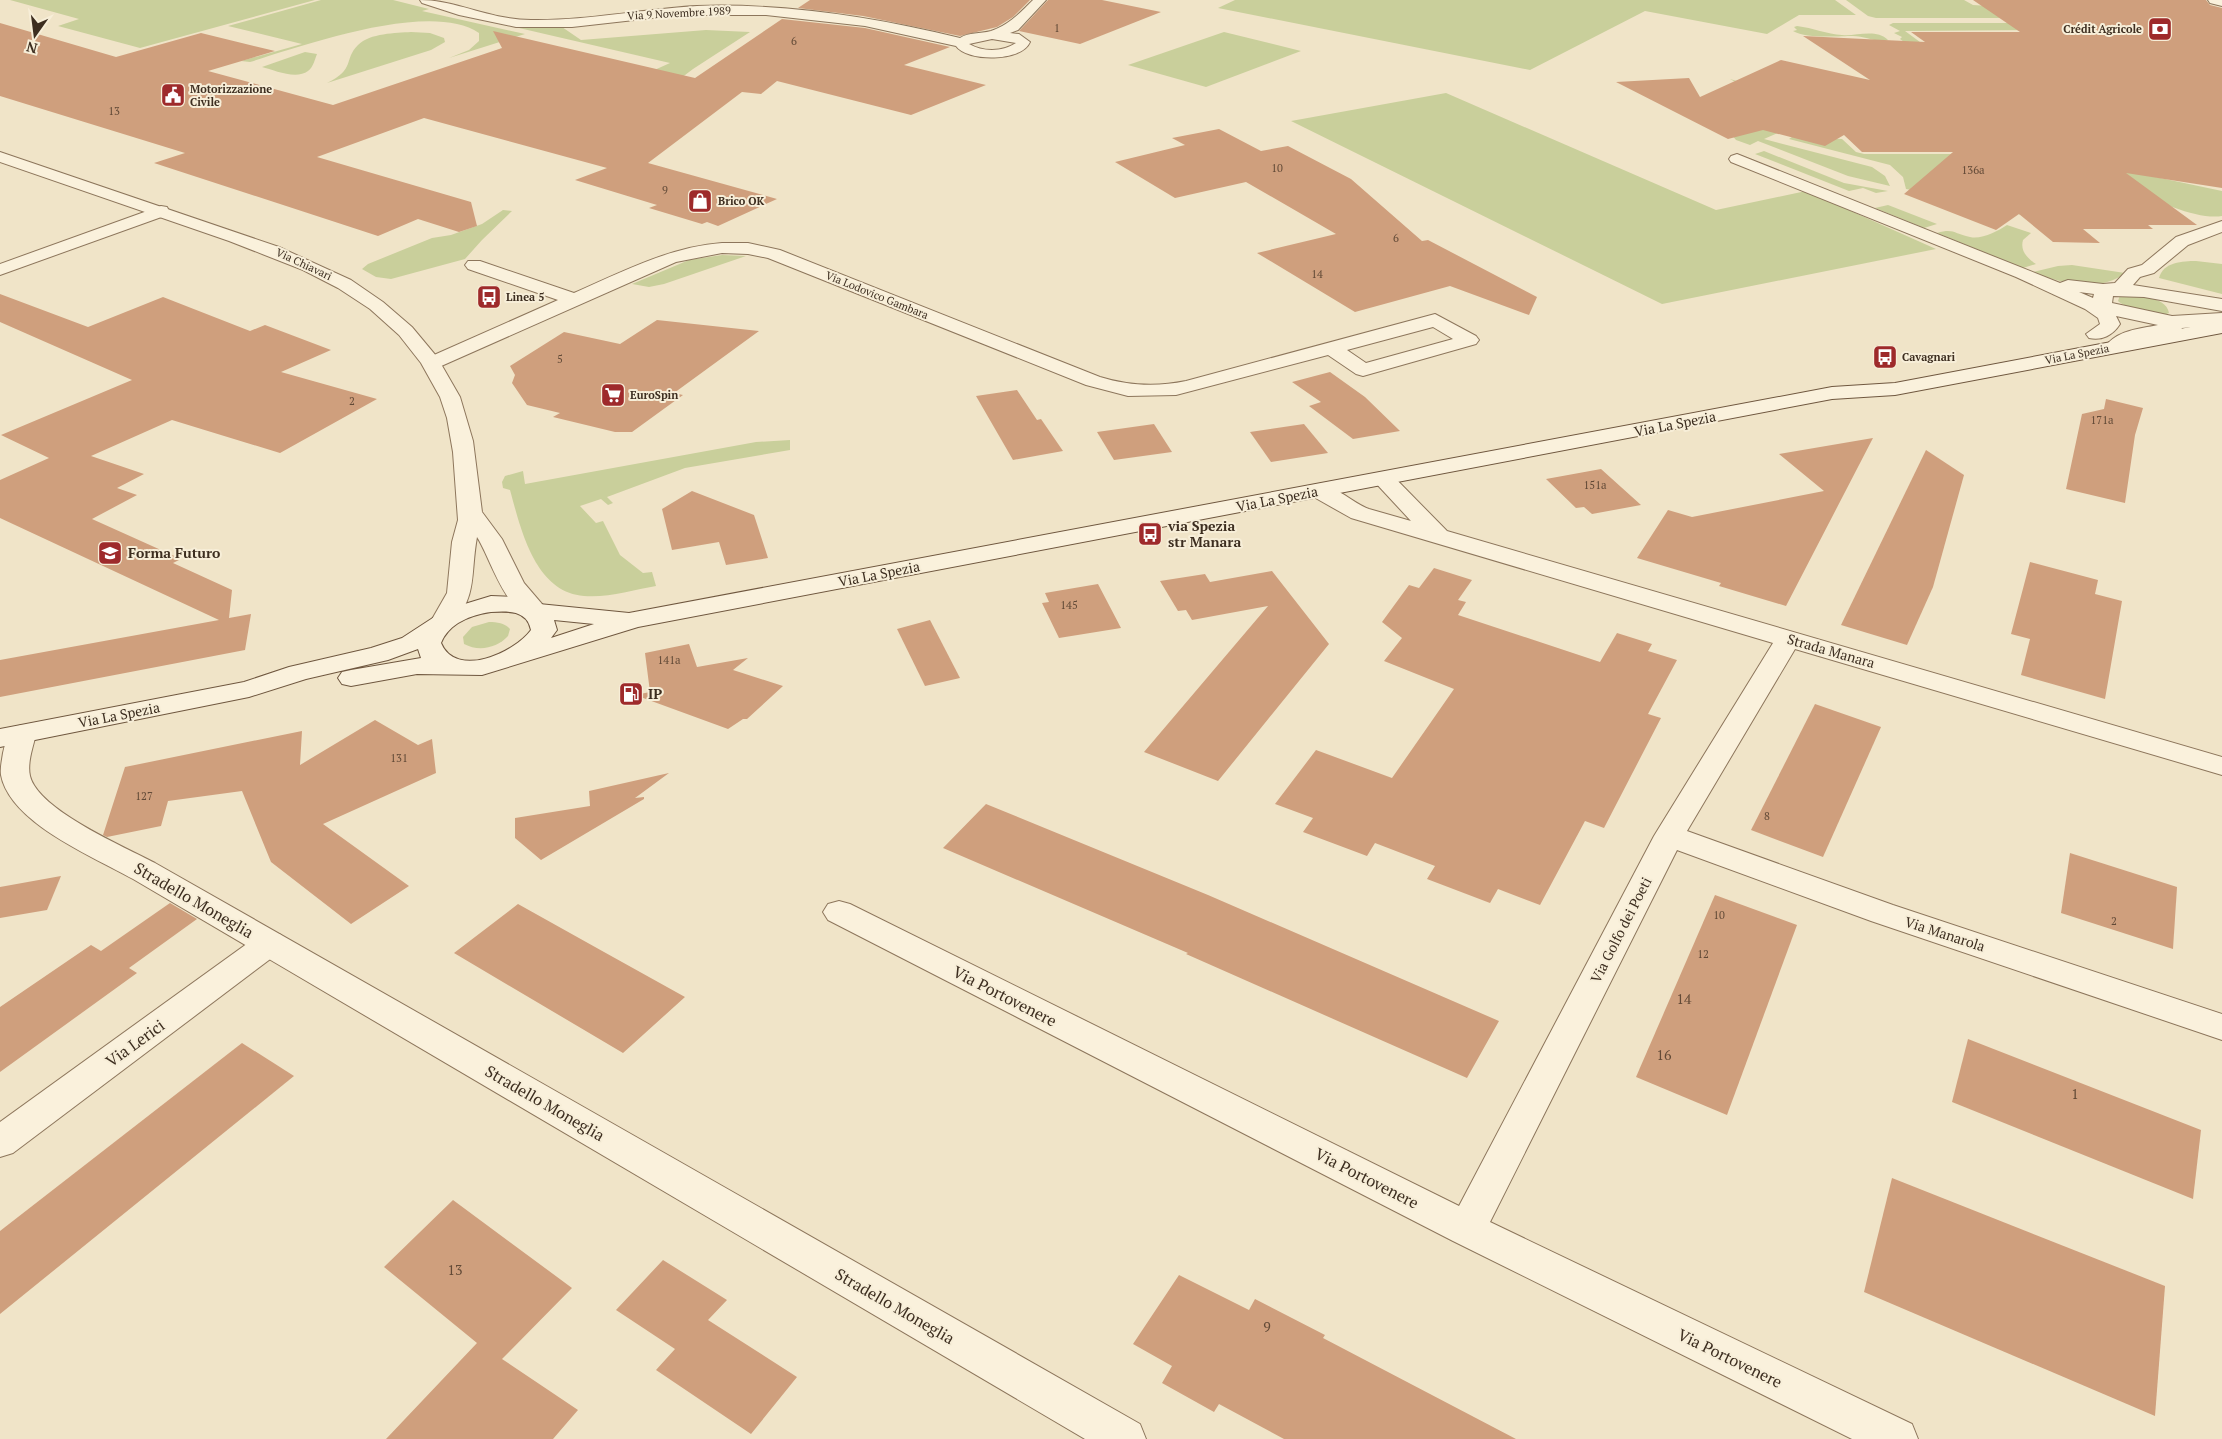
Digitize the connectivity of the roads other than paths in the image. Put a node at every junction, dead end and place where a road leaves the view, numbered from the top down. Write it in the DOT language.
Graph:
graph roads {
  1 [pos="426,0"];
  2 [pos="1040,0"];
  3 [pos="2214,0"];
  4 [pos="2222,2"];
  5 [pos="1013,32"];
  6 [pos="962,43"];
  7 [pos="0,157"];
  8 [pos="1736,159"];
  9 [pos="161,211"];
  10 [pos="2222,226"];
  11 [pos="474,266"];
  12 [pos="0,270"];
  13 [pos="2018,272"];
  14 [pos="2145,298"];
  15 [pos="575,300"];
  16 [pos="2222,306"];
  17 [pos="2222,311"];
  18 [pos="2222,319"];
  19 [pos="2222,327"];
  20 [pos="2096,334"];
  21 [pos="2115,347"];
  22 [pos="1331,348"];
  23 [pos="432,364"];
  24 [pos="1832,393"];
  25 [pos="1382,479"];
  26 [pos="1320,491"];
  27 [pos="470,514"];
  28 [pos="1439,536"];
  29 [pos="535,611"];
  30 [pos="633,620"];
  31 [pos="440,625"];
  32 [pos="1789,638"];
  33 [pos="515,658"];
  34 [pos="450,666"];
  35 [pos="238,691"];
  36 [pos="11,736"];
  37 [pos="2222,766"];
  38 [pos="1669,836"];
  39 [pos="839,912"];
  40 [pos="270,943"];
  41 [pos="2222,1027"];
  42 [pos="0,1142"];
  43 [pos="1467,1229"];
  44 [pos="1125,1439"];
  45 [pos="1897,1439"];
  1 -- 6 [label="street, Via 9 Novembre 1989"];
  2 -- 5 [label="street"];
  3 -- 4 [label="street"];
  5 -- 6 [label="street"];
  5 -- 6 [label="street, Via 9 Novembre 1989"];
  7 -- 9 [label="street, Via Chiavari"];
  8 -- 13 [label="street"];
  9 -- 12 [label="street"];
  9 -- 23 [label="street, Via Chiavari"];
  10 -- 14 [label="street"];
  11 -- 15 [label="street"];
  13 -- 14 [label="street, Via La Spezia"];
  13 -- 14 [label="street, Via La Spezia"];
  14 -- 14 [label="street, Via La Spezia"];
  14 -- 16 [label="street, Via La Spezia"];
  14 -- 17 [label="street, Via La Spezia"];
  14 -- 18 [label="street, Via La Spezia"];
  14 -- 20 [label="street, Via La Spezia"];
  14 -- 20 [label="street, Via La Spezia"];
  14 -- 21 [label="street, Via La Spezia"];
  15 -- 22 [label="street, Via Lodovico Gambara"];
  15 -- 23 [label="street, Via Lodovico Gambara"];
  19 -- 21 [label="street, Via La Spezia"];
  20 -- 24 [label="street, Via La Spezia"];
  21 -- 24 [label="street, Via La Spezia"];
  22 -- 22 [label="street, Via Lodovico Gambara"];
  23 -- 27 [label="street, Via Chiavari"];
  24 -- 25 [label="street, Via La Spezia"];
  25 -- 26 [label="street, Via La Spezia"];
  25 -- 28 [label="street, Strada Manara"];
  26 -- 28 [label="street, Strada Manara"];
  26 -- 30 [label="street, Via La Spezia"];
  27 -- 29 [label="street"];
  27 -- 31 [label="street, Via Chiavari"];
  28 -- 32 [label="street, Strada Manara"];
  29 -- 30 [label="street, Via La Spezia"];
  29 -- 31 [label="street, Via La Spezia"];
  29 -- 33 [label="street, Via La Spezia"];
  30 -- 33 [label="street, Via La Spezia"];
  31 -- 34 [label="street"];
  31 -- 35 [label="street, Via La Spezia"];
  32 -- 37 [label="street, Strada Manara"];
  32 -- 38 [label="street, Via Golfo dei Poeti"];
  33 -- 34 [label="street, Via La Spezia"];
  34 -- 35 [label="street, Via La Spezia"];
  35 -- 36 [label="street, Via La Spezia"];
  36 -- 40 [label="street, Stradello Moneglia"];
  38 -- 41 [label="street, Via Manarola"];
  38 -- 43 [label="street, Via Golfo dei Poeti"];
  39 -- 43 [label="street, Via Portovenere"];
  40 -- 42 [label="street, Via Lerici"];
  40 -- 44 [label="street, Stradello Moneglia"];
  43 -- 45 [label="street, Via Portovenere"];
}
